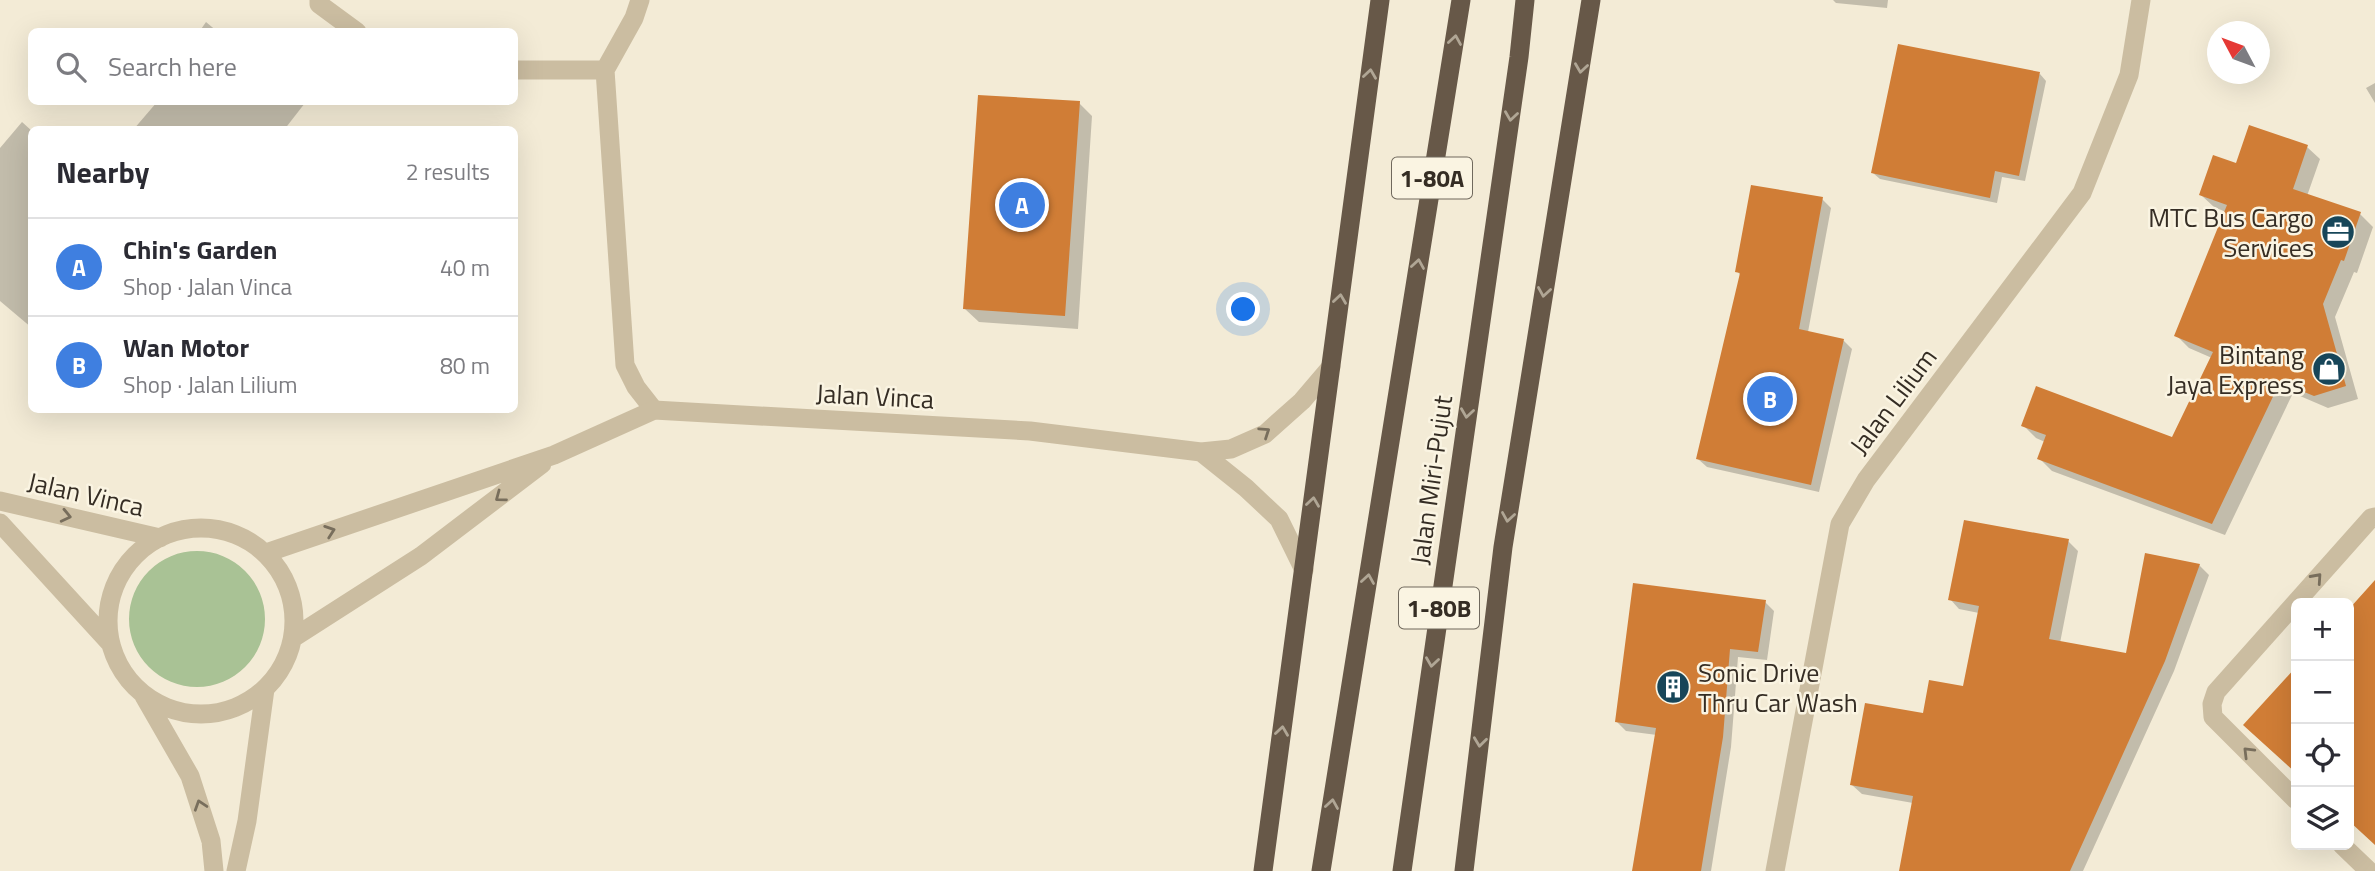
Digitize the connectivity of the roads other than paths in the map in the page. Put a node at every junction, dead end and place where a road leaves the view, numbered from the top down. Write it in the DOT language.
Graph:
graph roads {
  1 [pos="319,0"];
  2 [pos="640,0"];
  3 [pos="1380,0"];
  4 [pos="1461,0"];
  5 [pos="1525,0"];
  6 [pos="1591,0"];
  7 [pos="2141,0"];
  8 [pos="352,28"];
  9 [pos="518,70"];
  10 [pos="605,70"];
  11 [pos="1331,367"];
  12 [pos="654,410"];
  13 [pos="1201,452"];
  14 [pos="554,455"];
  15 [pos="0,501"];
  16 [pos="2375,517"];
  17 [pos="0,523"];
  18 [pos="160,538"];
  19 [pos="265,553"];
  20 [pos="1304,570"];
  21 [pos="293,638"];
  22 [pos="110,642"];
  23 [pos="265,688"];
  24 [pos="144,696"];
  25 [pos="2291,795"];
  26 [pos="2347,850"];
  27 [pos="215,871"];
  28 [pos="236,871"];
  29 [pos="1263,871"];
  30 [pos="1321,871"];
  31 [pos="1402,871"];
  32 [pos="1464,871"];
  33 [pos="1775,871"];
  34 [pos="2369,871"];
  1 -- 8 [label="street"];
  2 -- 10 [label="street"];
  11 -- 3 [label="highway, one-way"];
  30 -- 4 [label="highway, Jalan Miri-Pujut / 1-80A, one-way"];
  5 -- 31 [label="highway, Jalan Miri-Pujut / 1-80B, one-way"];
  6 -- 32 [label="highway, one-way"];
  7 -- 33 [label="street, Jalan Lilium"];
  9 -- 10 [label="street"];
  10 -- 12 [label="street"];
  13 -- 11 [label="street, Jalan Vinca, one-way"];
  20 -- 11 [label="highway, one-way"];
  12 -- 13 [label="street, Jalan Vinca"];
  12 -- 14 [label="street, Jalan Vinca"];
  13 -- 20 [label="street"];
  19 -- 14 [label="street, one-way"];
  14 -- 21 [label="street, one-way"];
  15 -- 18 [label="street, Jalan Vinca, one-way"];
  25 -- 16 [label="street, one-way"];
  17 -- 22 [label="street, Jalan Vinca"];
  18 -- 19 [label="street"];
  18 -- 22 [label="street"];
  19 -- 21 [label="street"];
  29 -- 20 [label="highway, one-way"];
  21 -- 23 [label="street"];
  22 -- 24 [label="street"];
  23 -- 24 [label="street"];
  23 -- 28 [label="street"];
  27 -- 24 [label="street, one-way"];
  26 -- 34 [label="street"];
}
